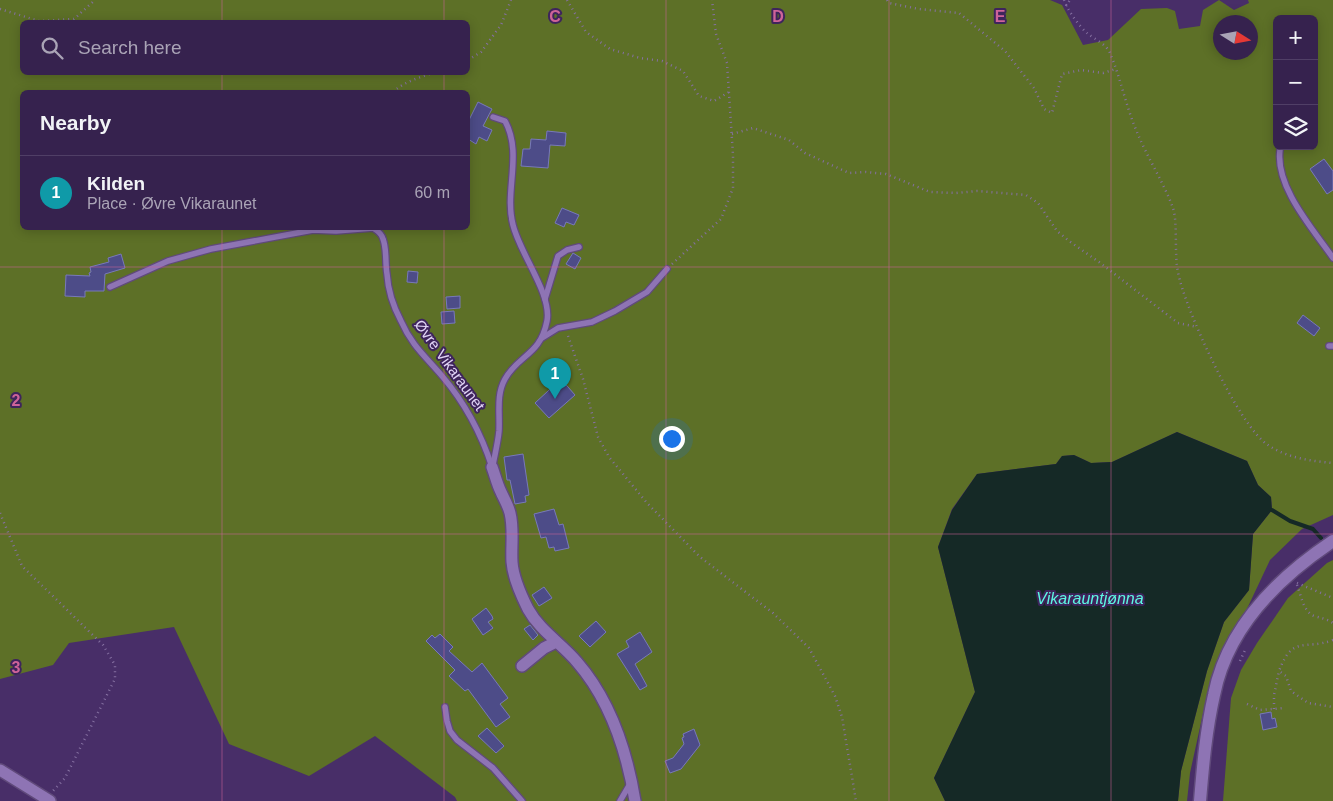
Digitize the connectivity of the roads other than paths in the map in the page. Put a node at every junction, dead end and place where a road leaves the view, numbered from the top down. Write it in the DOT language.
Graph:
graph roads {
  1 [pos="493,117"];
  2 [pos="1280,150"];
  3 [pos="308,230"];
  4 [pos="330,230"];
  5 [pos="348,230"];
  6 [pos="378,230"];
  7 [pos="579,247"];
  8 [pos="1333,258"];
  9 [pos="667,269"];
  10 [pos="110,287"];
  11 [pos="545,299"];
  12 [pos="542,338"];
  13 [pos="492,467"];
  14 [pos="1333,541"];
  15 [pos="556,642"];
  16 [pos="522,666"];
  17 [pos="445,707"];
  18 [pos="0,770"];
  19 [pos="631,782"];
  20 [pos="48,800"];
  21 [pos="522,801"];
  22 [pos="620,801"];
  23 [pos="635,801"];
  24 [pos="1200,801"];
  1 -- 11 [label="lane, Øvre Vikaraunet"];
  2 -- 8 [label="lane"];
  3 -- 10 [label="lane, Øvre Vikaraunet"];
  4 -- 5 [label="lane, Øvre Vikaraunet"];
  6 -- 13 [label="lane, Øvre Vikaraunet"];
  7 -- 11 [label="lane, Øvre Vikaraunet"];
  9 -- 12 [label="lane, Øvre Vikaraunet"];
  11 -- 12 [label="lane, Øvre Vikaraunet"];
  12 -- 13 [label="lane, Øvre Vikaraunet"];
  13 -- 15 [label="street, Øvre Vikaraunet"];
  14 -- 24 [label="main road"];
  15 -- 16 [label="street"];
  15 -- 19 [label="street, Øvre Vikaraunet"];
  17 -- 21 [label="lane"];
  18 -- 20 [label="street"];
  19 -- 22 [label="lane"];
  19 -- 23 [label="street, Øvre Vikaraunet"];
}
